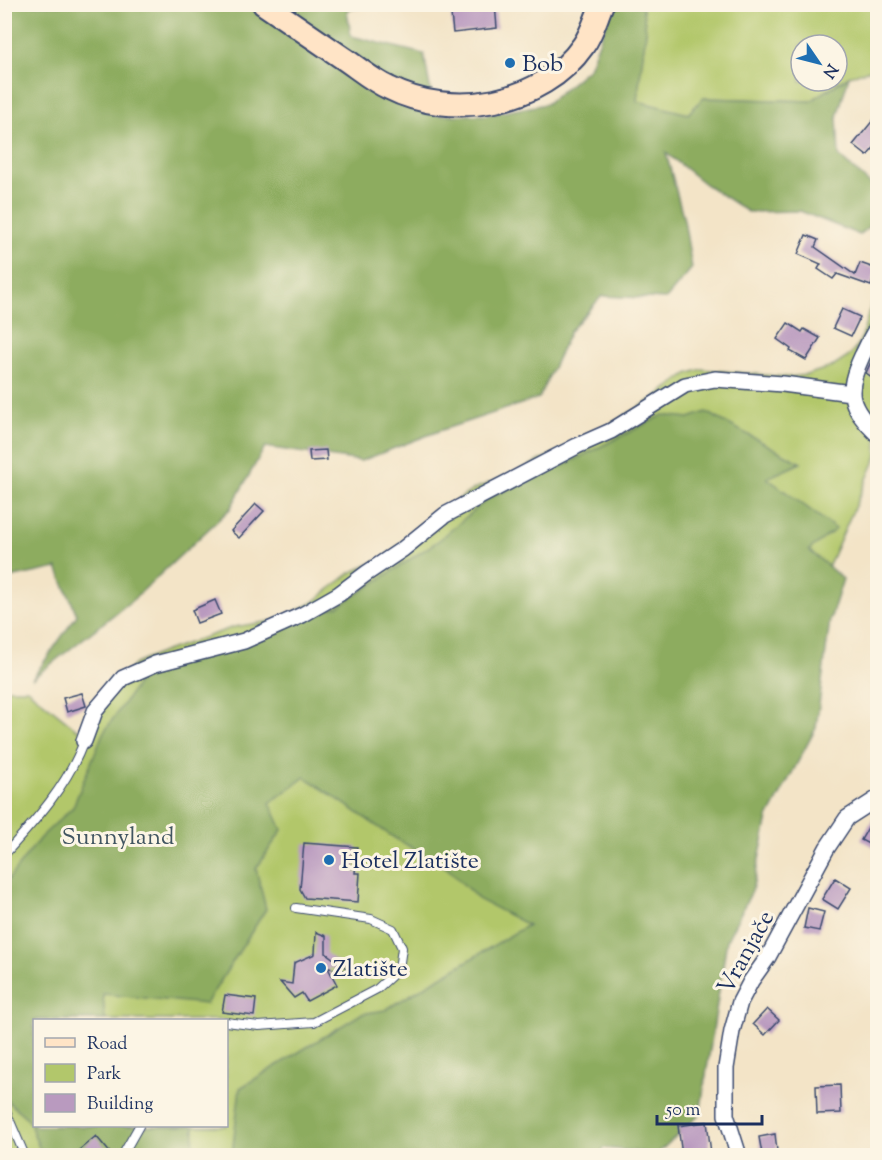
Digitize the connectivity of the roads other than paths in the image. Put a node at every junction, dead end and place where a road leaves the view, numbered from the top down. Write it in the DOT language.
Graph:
graph roads {
  1 [pos="264,4"];
  2 [pos="602,4"];
  3 [pos="878,327"];
  4 [pos="851,393"];
  5 [pos="878,435"];
  6 [pos="84,741"];
  7 [pos="878,798"];
  8 [pos="4,855"];
  9 [pos="296,908"];
  10 [pos="228,1022"];
  11 [pos="4,1107"];
  12 [pos="138,1127"];
  13 [pos="25,1155"];
  14 [pos="122,1155"];
  15 [pos="739,1155"];
  1 -- 2 [label="main road"];
  3 -- 4 [label="street"];
  4 -- 5 [label="street"];
  4 -- 6 [label="street"];
  6 -- 8 [label="lane"];
  7 -- 15 [label="street, Vranjače"];
  9 -- 10 [label="lane"];
  11 -- 13 [label="lane"];
  12 -- 14 [label="lane"];
}
